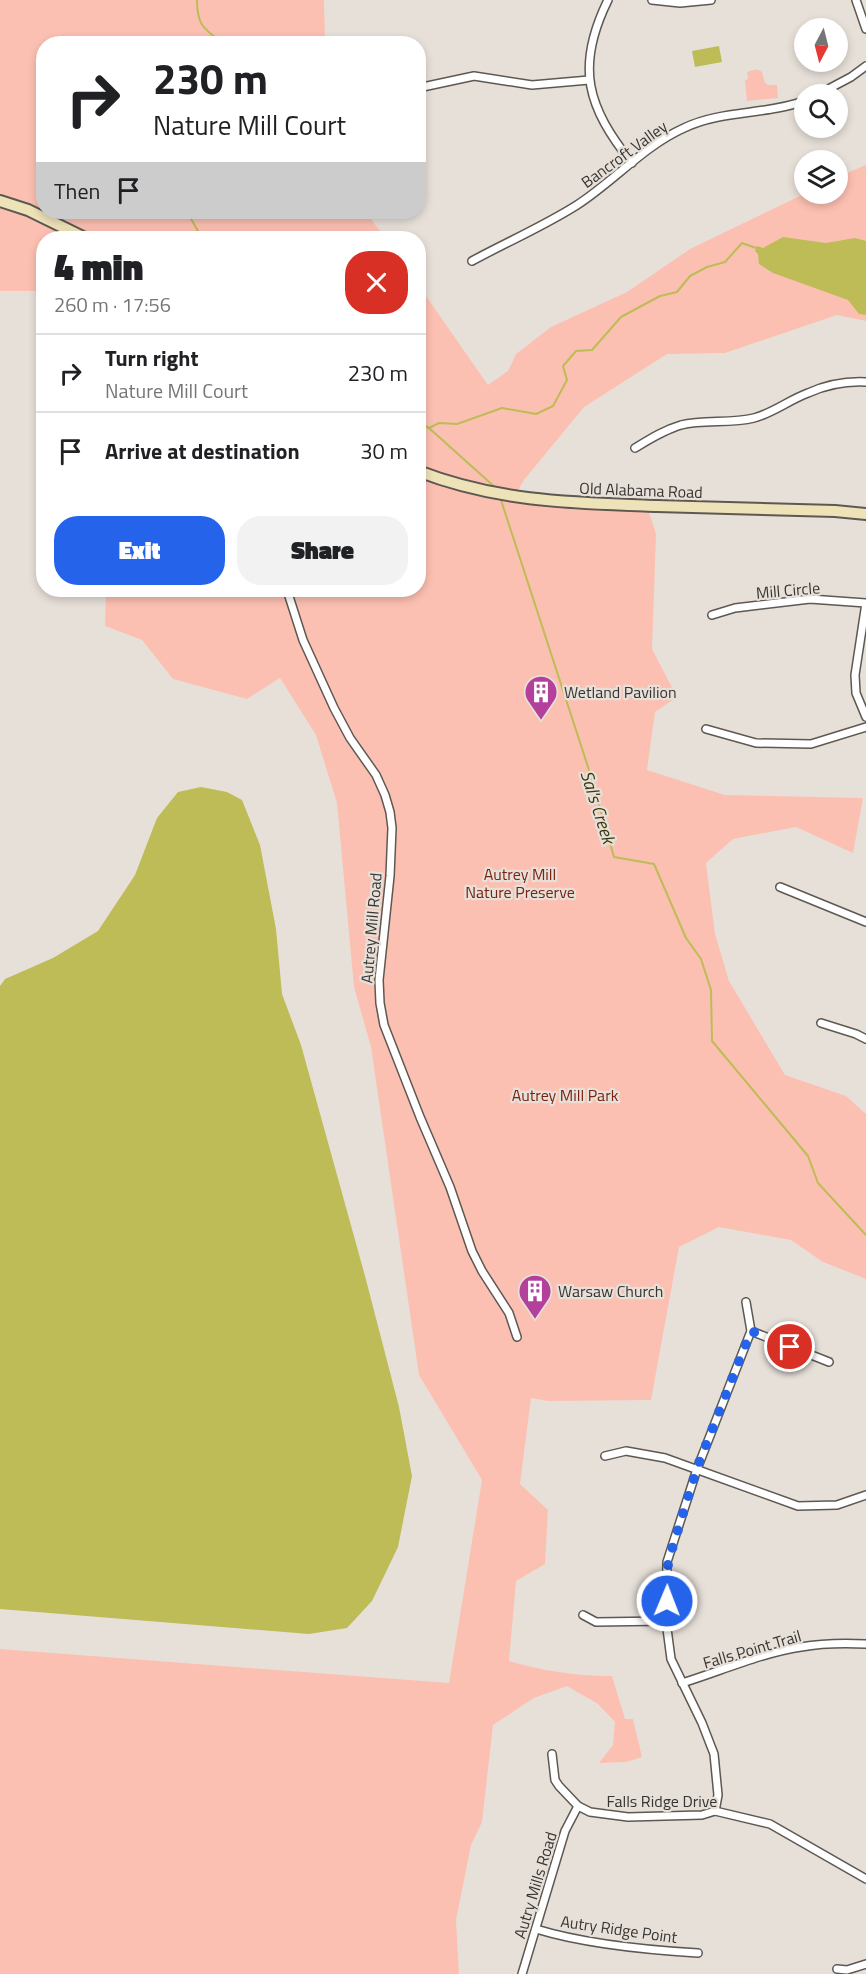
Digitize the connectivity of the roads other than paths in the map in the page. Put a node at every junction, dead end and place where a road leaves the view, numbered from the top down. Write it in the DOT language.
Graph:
graph roads {
  1 [pos="608,0"];
  2 [pos="652,0"];
  3 [pos="711,0"];
  4 [pos="856,0"];
  5 [pos="866,29"];
  6 [pos="866,66"];
  7 [pos="589,80"];
  8 [pos="836,84"];
  9 [pos="426,86"];
  10 [pos="794,103"];
  11 [pos="632,164"];
  12 [pos="0,201"];
  13 [pos="36,214"];
  14 [pos="46,219"];
  15 [pos="71,231"];
  16 [pos="472,261"];
  17 [pos="866,382"];
  18 [pos="635,448"];
  19 [pos="426,474"];
  20 [pos="866,514"];
  21 [pos="289,597"];
  22 [pos="866,603"];
  23 [pos="712,615"];
  24 [pos="866,717"];
  25 [pos="866,727"];
  26 [pos="706,729"];
  27 [pos="780,887"];
  28 [pos="866,922"];
  29 [pos="821,1023"];
  30 [pos="866,1039"];
  31 [pos="746,1302"];
  32 [pos="751,1331"];
  33 [pos="517,1336"];
  34 [pos="829,1362"];
  35 [pos="605,1456"];
  36 [pos="697,1468"];
  37 [pos="866,1495"];
  38 [pos="583,1615"];
  39 [pos="666,1621"];
  40 [pos="866,1644"];
  41 [pos="682,1683"];
  42 [pos="552,1754"];
  43 [pos="578,1806"];
  44 [pos="715,1811"];
  45 [pos="866,1879"];
  46 [pos="536,1929"];
  47 [pos="698,1953"];
  48 [pos="866,1964"];
  49 [pos="837,1969"];
  50 [pos="522,1974"];
  1 -- 7 [label="street"];
  2 -- 3 [label="street"];
  4 -- 5 [label="street"];
  6 -- 8 [label="street"];
  7 -- 9 [label="street"];
  7 -- 11 [label="street"];
  10 -- 11 [label="street, Bancroft Valley"];
  11 -- 16 [label="street, Bancroft Valley"];
  12 -- 13 [label="main road"];
  14 -- 15 [label="main road"];
  17 -- 18 [label="street"];
  19 -- 20 [label="main road, Old Alabama Road"];
  21 -- 33 [label="street, Autrey Mill Road"];
  22 -- 23 [label="street, Mill Circle"];
  22 -- 24 [label="street"];
  25 -- 26 [label="street"];
  27 -- 28 [label="street"];
  29 -- 30 [label="street"];
  31 -- 32 [label="street"];
  32 -- 34 [label="street"];
  32 -- 36 [label="street"];
  35 -- 36 [label="street"];
  36 -- 37 [label="street"];
  36 -- 39 [label="street"];
  38 -- 39 [label="street"];
  39 -- 41 [label="street"];
  40 -- 41 [label="street, Falls Point Trail"];
  41 -- 44 [label="street"];
  42 -- 43 [label="street"];
  43 -- 44 [label="street, Falls Ridge Drive"];
  43 -- 46 [label="street, Autry Mills Road"];
  44 -- 45 [label="street, Falls Ridge Drive"];
  46 -- 47 [label="street, Autry Ridge Point"];
  46 -- 50 [label="street, Autry Mills Road"];
  48 -- 49 [label="street"];
}
